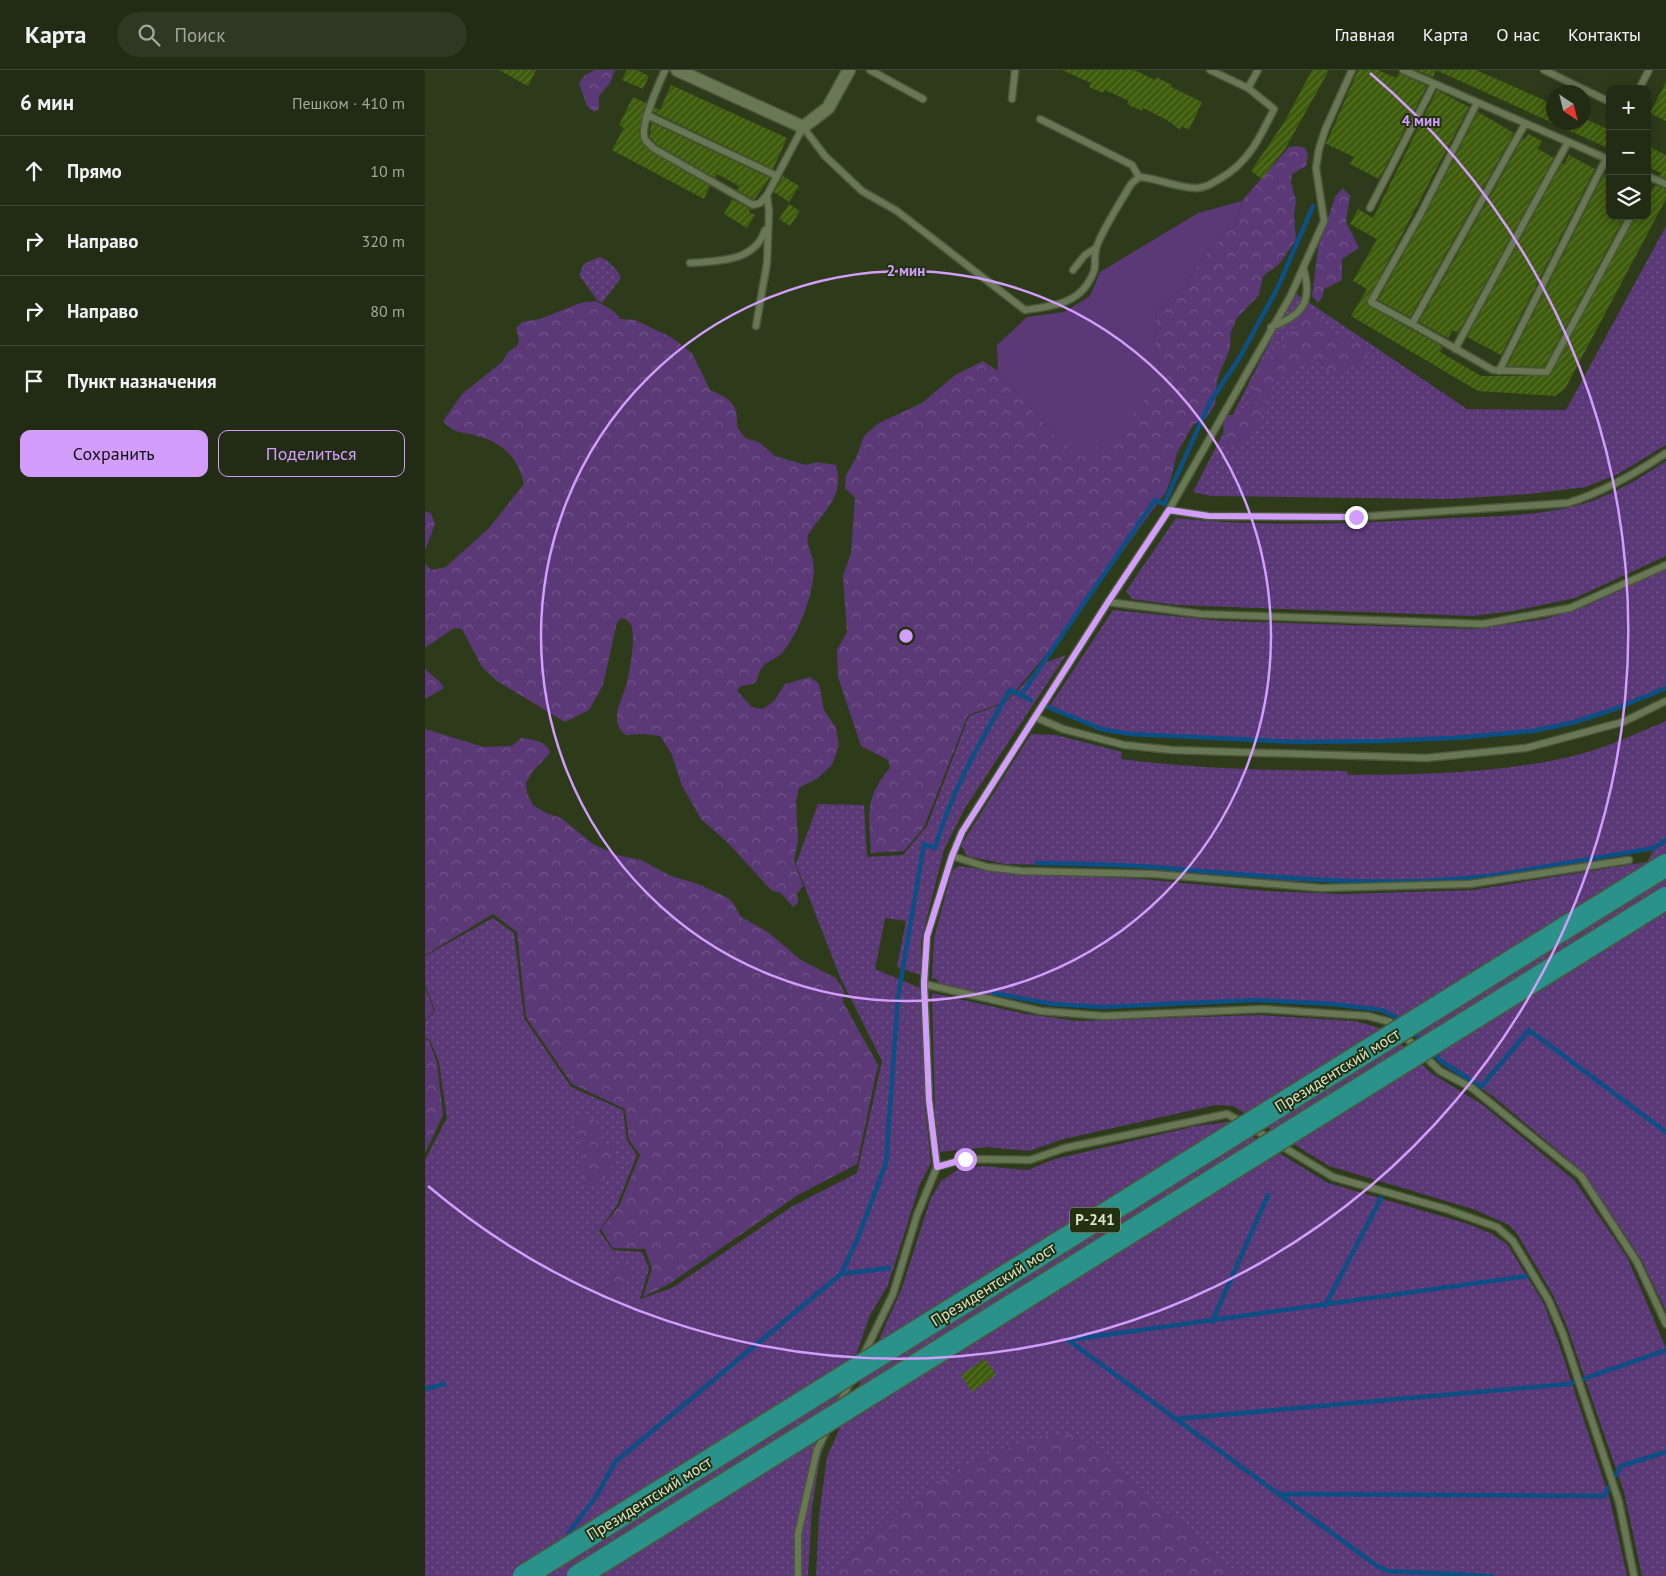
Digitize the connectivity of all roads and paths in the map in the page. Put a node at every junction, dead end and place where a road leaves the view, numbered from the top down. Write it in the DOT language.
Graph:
graph roads {
  1 [pos="665,70"];
  2 [pos="677,70"];
  3 [pos="849,70"];
  4 [pos="870,70"];
  5 [pos="1015,70"];
  6 [pos="1210,70"];
  7 [pos="1257,70"];
  8 [pos="1352,70"];
  9 [pos="1403,70"];
  10 [pos="1545,70"];
  11 [pos="1649,70"];
  12 [pos="1434,84"];
  13 [pos="1641,85"];
  14 [pos="1249,88"];
  15 [pos="923,99"];
  16 [pos="1012,99"];
  17 [pos="1606,100"];
  18 [pos="1477,103"];
  19 [pos="647,115"];
  20 [pos="1040,119"];
  21 [pos="1525,124"];
  22 [pos="803,127"];
  23 [pos="1568,142"];
  24 [pos="1606,159"];
  25 [pos="1606,164"];
  26 [pos="777,176"];
  27 [pos="1139,176"];
  28 [pos="1651,178"];
  29 [pos="1666,184"];
  30 [pos="767,195"];
  31 [pos="1370,208"];
  32 [pos="769,220"];
  33 [pos="1629,220"];
  34 [pos="1096,248"];
  35 [pos="690,263"];
  36 [pos="1303,267"];
  37 [pos="1073,270"];
  38 [pos="1412,324"];
  39 [pos="757,326"];
  40 [pos="1271,327"];
  41 [pos="1455,349"];
  42 [pos="1499,370"];
  43 [pos="1666,453"];
  44 [pos="1169,510"];
  45 [pos="1666,565"];
  46 [pos="1108,602"];
  47 [pos="1666,701"];
  48 [pos="1035,717"];
  49 [pos="952,856"];
  50 [pos="1629,860"];
  51 [pos="1666,865"];
  52 [pos="1666,898"];
  53 [pos="924,984"];
  54 [pos="937,1167"];
  55 [pos="1666,1324"];
  56 [pos="524,1576"];
  57 [pos="578,1576"];
  58 [pos="798,1576"];
  59 [pos="1634,1576"];
  1 -- 19 [label="lane"];
  2 -- 22 [label="street"];
  3 -- 22 [label="street"];
  4 -- 15 [label="lane"];
  5 -- 16 [label="lane"];
  6 -- 14 [label="lane"];
  7 -- 14 [label="lane"];
  8 -- 36 [label="lane"];
  9 -- 12 [label="lane"];
  10 -- 17 [label="lane"];
  11 -- 13 [label="lane"];
  12 -- 18 [label="lane"];
  12 -- 31 [label="lane"];
  14 -- 27 [label="lane"];
  18 -- 21 [label="lane"];
  18 -- 38 [label="lane"];
  19 -- 26 [label="lane"];
  19 -- 30 [label="lane"];
  20 -- 27 [label="lane"];
  21 -- 23 [label="lane"];
  21 -- 38 [label="lane"];
  22 -- 26 [label="lane"];
  22 -- 34 [label="lane"];
  23 -- 24 [label="lane"];
  23 -- 41 [label="lane"];
  25 -- 42 [label="lane"];
  26 -- 30 [label="lane"];
  27 -- 34 [label="lane"];
  28 -- 29 [label="lane"];
  30 -- 32 [label="lane"];
  32 -- 35 [label="lane"];
  32 -- 39 [label="lane"];
  33 -- 42 [label="lane"];
  34 -- 37 [label="lane"];
  36 -- 40 [label="lane"];
  36 -- 40 [label="lane"];
  38 -- 41 [label="lane"];
  40 -- 44 [label="lane"];
  41 -- 42 [label="lane"];
  43 -- 44 [label="lane"];
  44 -- 46 [label="lane"];
  45 -- 46 [label="lane"];
  46 -- 48 [label="lane"];
  47 -- 48 [label="lane"];
  48 -- 49 [label="lane"];
  49 -- 50 [label="lane"];
  49 -- 53 [label="lane"];
  51 -- 56 [label="highway, Президентский мост / Р-241, bridge"];
  52 -- 57 [label="highway, Президентский мост / Р-241, bridge"];
  53 -- 54 [label="lane"];
  53 -- 55 [label="lane"];
  54 -- 58 [label="lane"];
  54 -- 59 [label="lane"];
}
